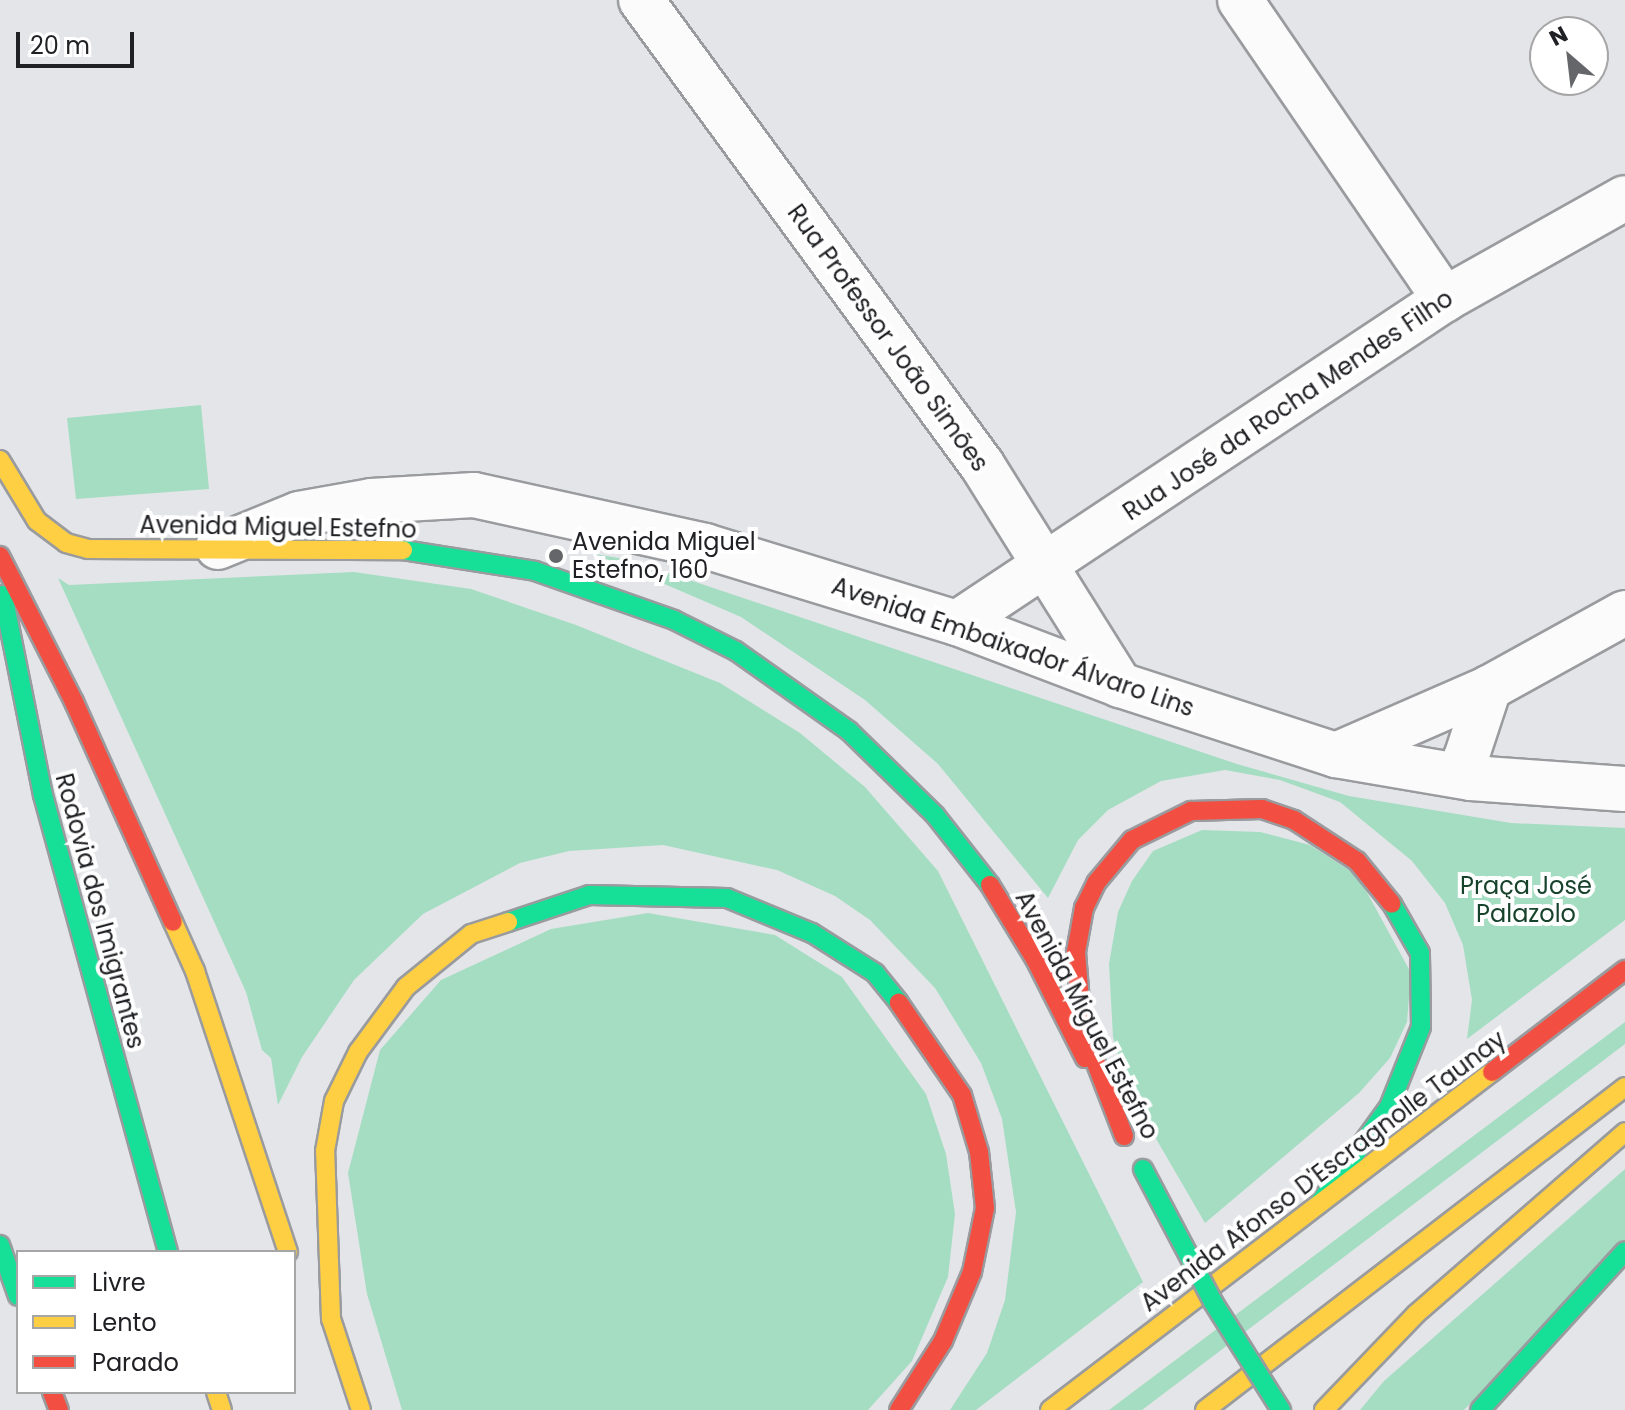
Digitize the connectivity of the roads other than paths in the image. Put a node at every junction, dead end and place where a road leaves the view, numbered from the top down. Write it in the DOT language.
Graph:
graph roads {
  1 [pos="641,0"];
  2 [pos="1240,0"];
  3 [pos="1625,198"];
  4 [pos="1445,299"];
  5 [pos="0,460"];
  6 [pos="218,547"];
  7 [pos="0,556"];
  8 [pos="1048,564"];
  9 [pos="0,579"];
  10 [pos="1625,613"];
  11 [pos="957,623"];
  12 [pos="1120,685"];
  13 [pos="1489,688"];
  14 [pos="1336,755"];
  15 [pos="1471,778"];
  16 [pos="1625,789"];
  17 [pos="1625,970"];
  18 [pos="1625,1087"];
  19 [pos="1625,1132"];
  20 [pos="1124,1136"];
  21 [pos="1318,1205"];
  22 [pos="0,1245"];
  23 [pos="167,1250"];
  24 [pos="287,1250"];
  25 [pos="1625,1251"];
  26 [pos="16,1290"];
  27 [pos="313,1326"];
  28 [pos="340,1410"];
  29 [pos="361,1410"];
  30 [pos="899,1410"];
  31 [pos="1050,1410"];
  32 [pos="1205,1410"];
  33 [pos="1281,1410"];
  34 [pos="1324,1410"];
  35 [pos="1480,1410"];
  1 -- 8 [label="street, Rua Professor João Simões"];
  2 -- 4 [label="street"];
  3 -- 4 [label="street, Rua José da Rocha Mendes Filho"];
  4 -- 8 [label="street, Rua José da Rocha Mendes Filho"];
  5 -- 6 [label="main road, Avenida Miguel Estefno"];
  6 -- 11 [label="street, Avenida Embaixador Álvaro Lins"];
  6 -- 20 [label="main road, Avenida Miguel Estefno"];
  7 -- 24 [label="main road"];
  8 -- 11 [label="street, Rua José da Rocha Mendes Filho"];
  8 -- 12 [label="street, Rua Professor João Simões"];
  9 -- 23 [label="main road, Rodovia dos Imigrantes"];
  10 -- 13 [label="street"];
  11 -- 12 [label="street, Avenida Embaixador Álvaro Lins"];
  12 -- 14 [label="street, Avenida Embaixador Álvaro Lins"];
  13 -- 14 [label="street"];
  13 -- 15 [label="street"];
  14 -- 15 [label="street, Avenida Embaixador Álvaro Lins"];
  15 -- 16 [label="street, Avenida Embaixador Álvaro Lins"];
  17 -- 21 [label="main road, Avenida Afonso D'Escragnolle Taunay"];
  18 -- 32 [label="main road"];
  19 -- 34 [label="main road"];
  20 -- 21 [label="main road"];
  20 -- 33 [label="main road, Avenida Miguel Estefno, bridge"];
  21 -- 31 [label="main road, Avenida Afonso D'Escragnolle Taunay"];
  22 -- 26 [label="main road"];
  25 -- 35 [label="main road"];
  27 -- 28 [label="main road"];
  29 -- 30 [label="main road"];
}
